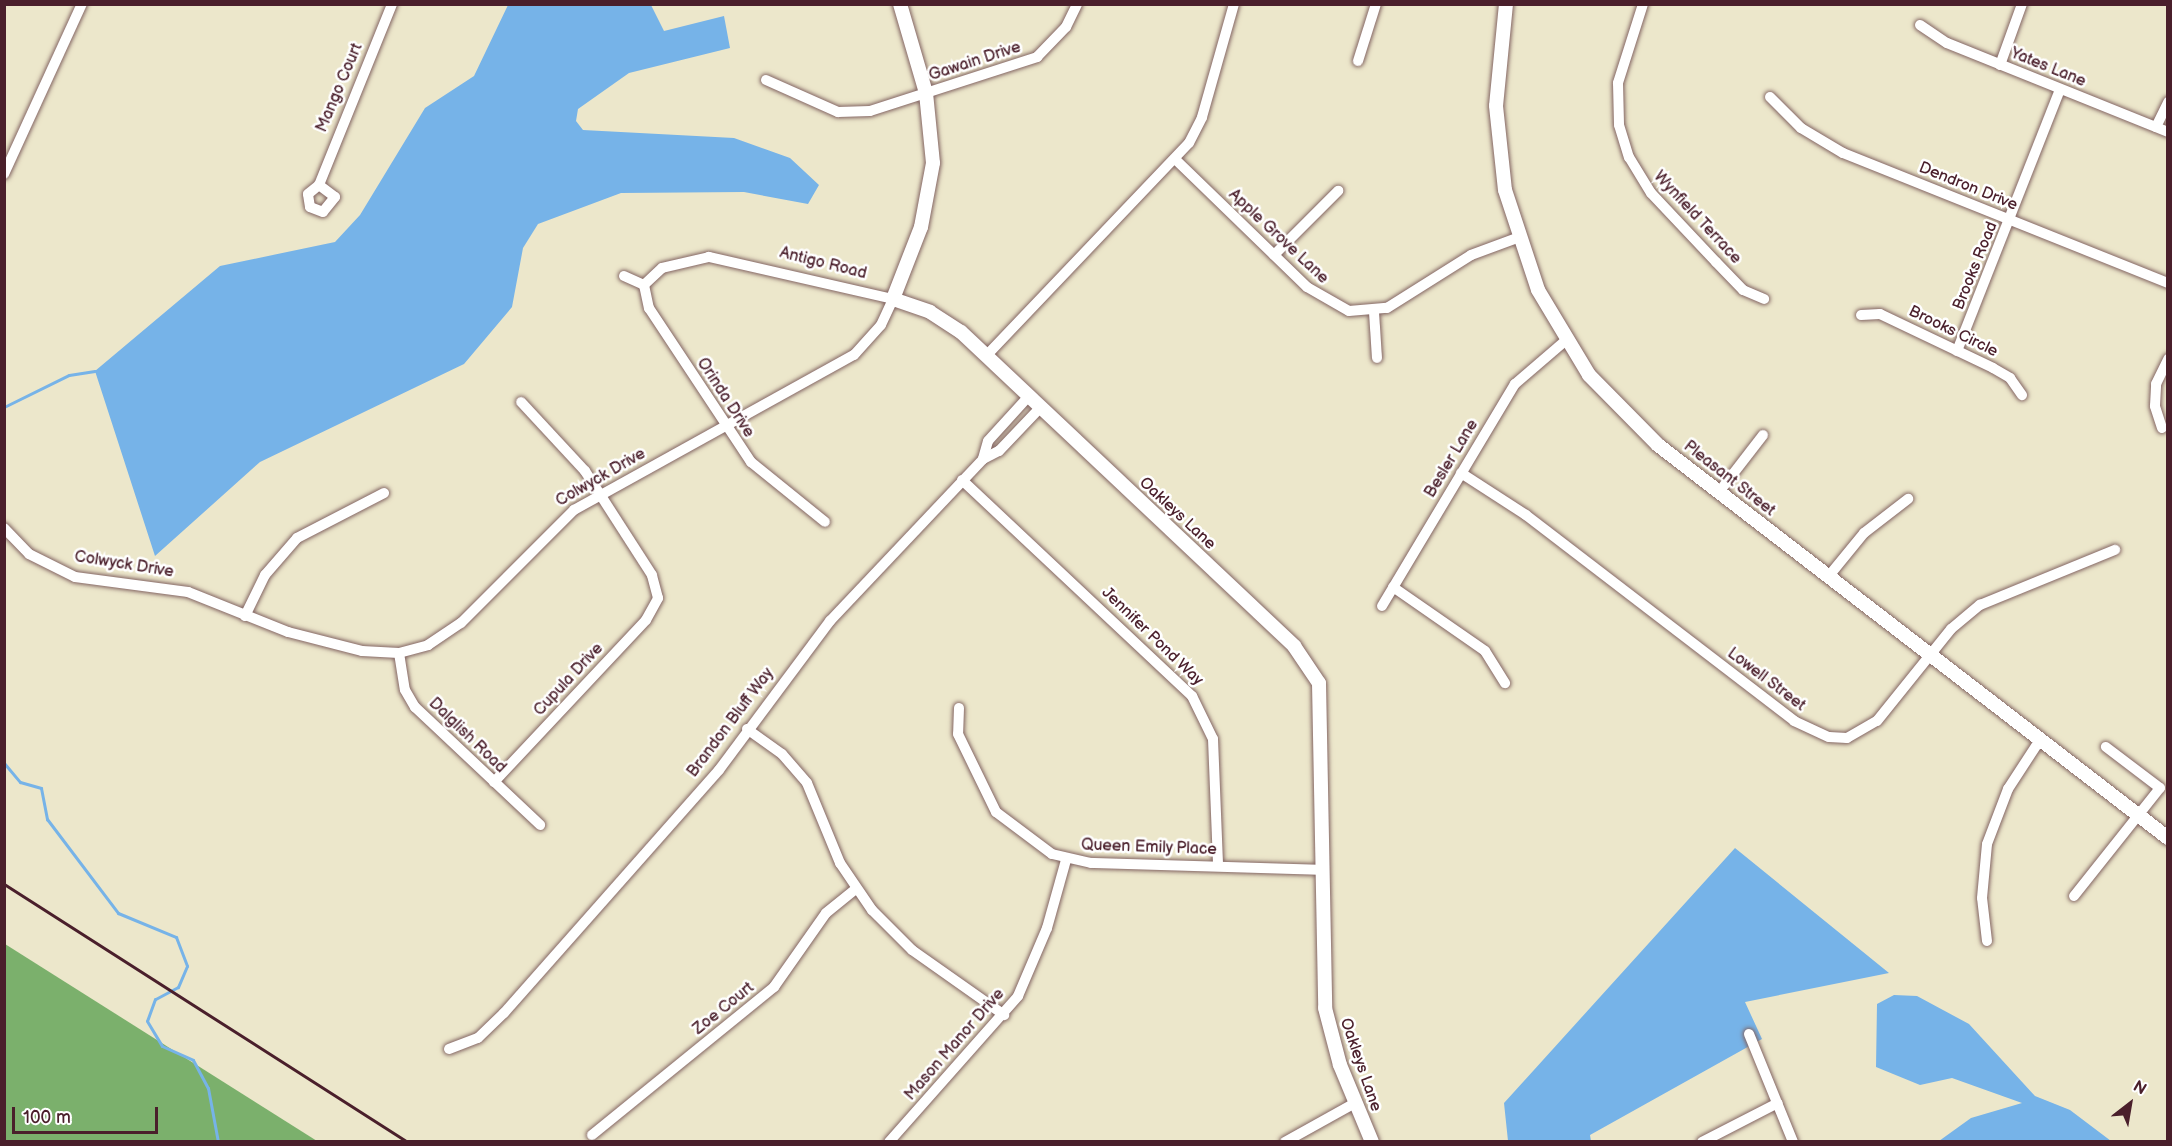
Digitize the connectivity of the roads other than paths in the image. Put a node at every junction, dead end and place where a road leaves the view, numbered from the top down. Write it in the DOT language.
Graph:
graph roads {
  1 [pos="82,4"];
  2 [pos="392,4"];
  3 [pos="900,4"];
  4 [pos="1077,4"];
  5 [pos="1234,4"];
  6 [pos="1376,4"];
  7 [pos="1506,4"];
  8 [pos="1643,4"];
  9 [pos="2022,4"];
  10 [pos="1920,25"];
  11 [pos="1358,61"];
  12 [pos="2000,65"];
  13 [pos="766,80"];
  14 [pos="2060,90"];
  15 [pos="926,93"];
  16 [pos="1770,97"];
  17 [pos="2168,102"];
  18 [pos="2156,127"];
  19 [pos="2168,132"];
  20 [pos="1175,159"];
  21 [pos="4,174"];
  22 [pos="319,185"];
  23 [pos="1338,190"];
  24 [pos="2011,220"];
  25 [pos="1516,238"];
  26 [pos="1274,255"];
  27 [pos="624,276"];
  28 [pos="2168,283"];
  29 [pos="644,285"];
  30 [pos="1764,298"];
  31 [pos="893,299"];
  32 [pos="1374,312"];
  33 [pos="1861,315"];
  34 [pos="1565,341"];
  35 [pos="1957,351"];
  36 [pos="986,356"];
  37 [pos="1377,358"];
  38 [pos="2168,359"];
  39 [pos="2022,395"];
  40 [pos="1028,397"];
  41 [pos="521,402"];
  42 [pos="1040,408"];
  43 [pos="726,428"];
  44 [pos="2162,428"];
  45 [pos="1763,435"];
  46 [pos="983,459"];
  47 [pos="1461,473"];
  48 [pos="962,480"];
  49 [pos="1719,492"];
  50 [pos="384,493"];
  51 [pos="600,496"];
  52 [pos="1908,499"];
  53 [pos="825,522"];
  54 [pos="4,528"];
  55 [pos="2115,550"];
  56 [pos="1828,577"];
  57 [pos="1393,587"];
  58 [pos="1382,606"];
  59 [pos="245,616"];
  60 [pos="399,653"];
  61 [pos="1930,655"];
  62 [pos="1505,683"];
  63 [pos="959,708"];
  64 [pos="747,729"];
  65 [pos="2040,740"];
  66 [pos="2106,747"];
  67 [pos="494,782"];
  68 [pos="2138,815"];
  69 [pos="540,825"];
  70 [pos="2168,838"];
  71 [pos="1066,860"];
  72 [pos="1218,866"];
  73 [pos="1322,870"];
  74 [pos="856,889"];
  75 [pos="2074,896"];
  76 [pos="1987,941"];
  77 [pos="1004,1015"];
  78 [pos="1749,1034"];
  79 [pos="449,1049"];
  80 [pos="1355,1103"];
  81 [pos="1778,1103"];
  82 [pos="592,1135"];
  83 [pos="889,1142"];
  84 [pos="1285,1142"];
  85 [pos="1372,1142"];
  86 [pos="1702,1142"];
  87 [pos="1793,1142"];
  1 -- 21 [label="street"];
  2 -- 22 [label="street, Mango Court"];
  3 -- 15 [label="street, Colwyck Drive"];
  4 -- 15 [label="street, Gawain Drive"];
  5 -- 20 [label="street"];
  6 -- 11 [label="street"];
  7 -- 25 [label="street, Pleasant Street"];
  8 -- 30 [label="street, Wynfield Terrace"];
  9 -- 12 [label="street"];
  10 -- 12 [label="street, Yates Lane"];
  12 -- 14 [label="street, Yates Lane"];
  13 -- 15 [label="street, Gawain Drive"];
  14 -- 18 [label="street, Yates Lane"];
  14 -- 24 [label="street, Brooks Road"];
  15 -- 31 [label="street, Colwyck Drive"];
  16 -- 24 [label="street, Dendron Drive"];
  17 -- 18 [label="street"];
  18 -- 19 [label="street, Yates Lane"];
  20 -- 26 [label="street, Apple Grove Lane"];
  20 -- 36 [label="street"];
  23 -- 26 [label="street"];
  24 -- 28 [label="street, Dendron Drive"];
  24 -- 35 [label="street, Brooks Road"];
  25 -- 32 [label="street"];
  25 -- 34 [label="street, Pleasant Street"];
  26 -- 32 [label="street, Apple Grove Lane"];
  27 -- 29 [label="street"];
  29 -- 31 [label="street, Antigo Road"];
  29 -- 43 [label="street, Orinda Drive"];
  31 -- 36 [label="street, Antigo Road"];
  31 -- 43 [label="street, Colwyck Drive"];
  32 -- 37 [label="street"];
  33 -- 35 [label="street, Brooks Circle"];
  34 -- 47 [label="street, Besler Lane"];
  34 -- 49 [label="street, Pleasant Street"];
  35 -- 39 [label="street, Brooks Circle"];
  36 -- 40 [label="street, Oakleys Lane"];
  38 -- 44 [label="street"];
  40 -- 42 [label="street, Oakleys Lane"];
  40 -- 46 [label="street, Brandon Bluff Way"];
  41 -- 51 [label="street"];
  42 -- 46 [label="street, Brandon Bluff Way"];
  42 -- 73 [label="street, Oakleys Lane"];
  43 -- 51 [label="street, Colwyck Drive"];
  43 -- 53 [label="street, Orinda Drive"];
  45 -- 49 [label="street"];
  46 -- 48 [label="street, Brandon Bluff Way"];
  47 -- 57 [label="street, Besler Lane"];
  47 -- 61 [label="street, Lowell Street"];
  48 -- 64 [label="street, Brandon Bluff Way"];
  48 -- 72 [label="street, Jennifer Pond Way"];
  49 -- 56 [label="street, Pleasant Street"];
  50 -- 59 [label="street"];
  51 -- 60 [label="street, Colwyck Drive"];
  51 -- 67 [label="street, Cupula Drive"];
  52 -- 56 [label="street"];
  54 -- 59 [label="street, Colwyck Drive"];
  55 -- 61 [label="street, Lowell Street"];
  56 -- 61 [label="street, Pleasant Street"];
  57 -- 58 [label="street, Besler Lane"];
  57 -- 62 [label="street"];
  59 -- 60 [label="street, Colwyck Drive"];
  60 -- 67 [label="street, Dalglish Road"];
  61 -- 65 [label="street, Pleasant Street"];
  63 -- 71 [label="street, Queen Emily Place"];
  64 -- 74 [label="street"];
  64 -- 79 [label="street, Brandon Bluff Way"];
  65 -- 68 [label="street, Pleasant Street"];
  65 -- 76 [label="street"];
  66 -- 68 [label="street"];
  67 -- 69 [label="street, Dalglish Road"];
  68 -- 70 [label="street, Pleasant Street"];
  68 -- 75 [label="street"];
  71 -- 72 [label="street, Queen Emily Place"];
  71 -- 77 [label="street, Mason Manor Drive"];
  72 -- 73 [label="street, Queen Emily Place"];
  73 -- 80 [label="street, Oakleys Lane"];
  74 -- 77 [label="street"];
  74 -- 82 [label="street, Zoe Court"];
  77 -- 83 [label="street, Mason Manor Drive"];
  78 -- 81 [label="street"];
  80 -- 84 [label="street"];
  80 -- 85 [label="street, Oakleys Lane"];
  81 -- 86 [label="street"];
  81 -- 87 [label="street"];
}
